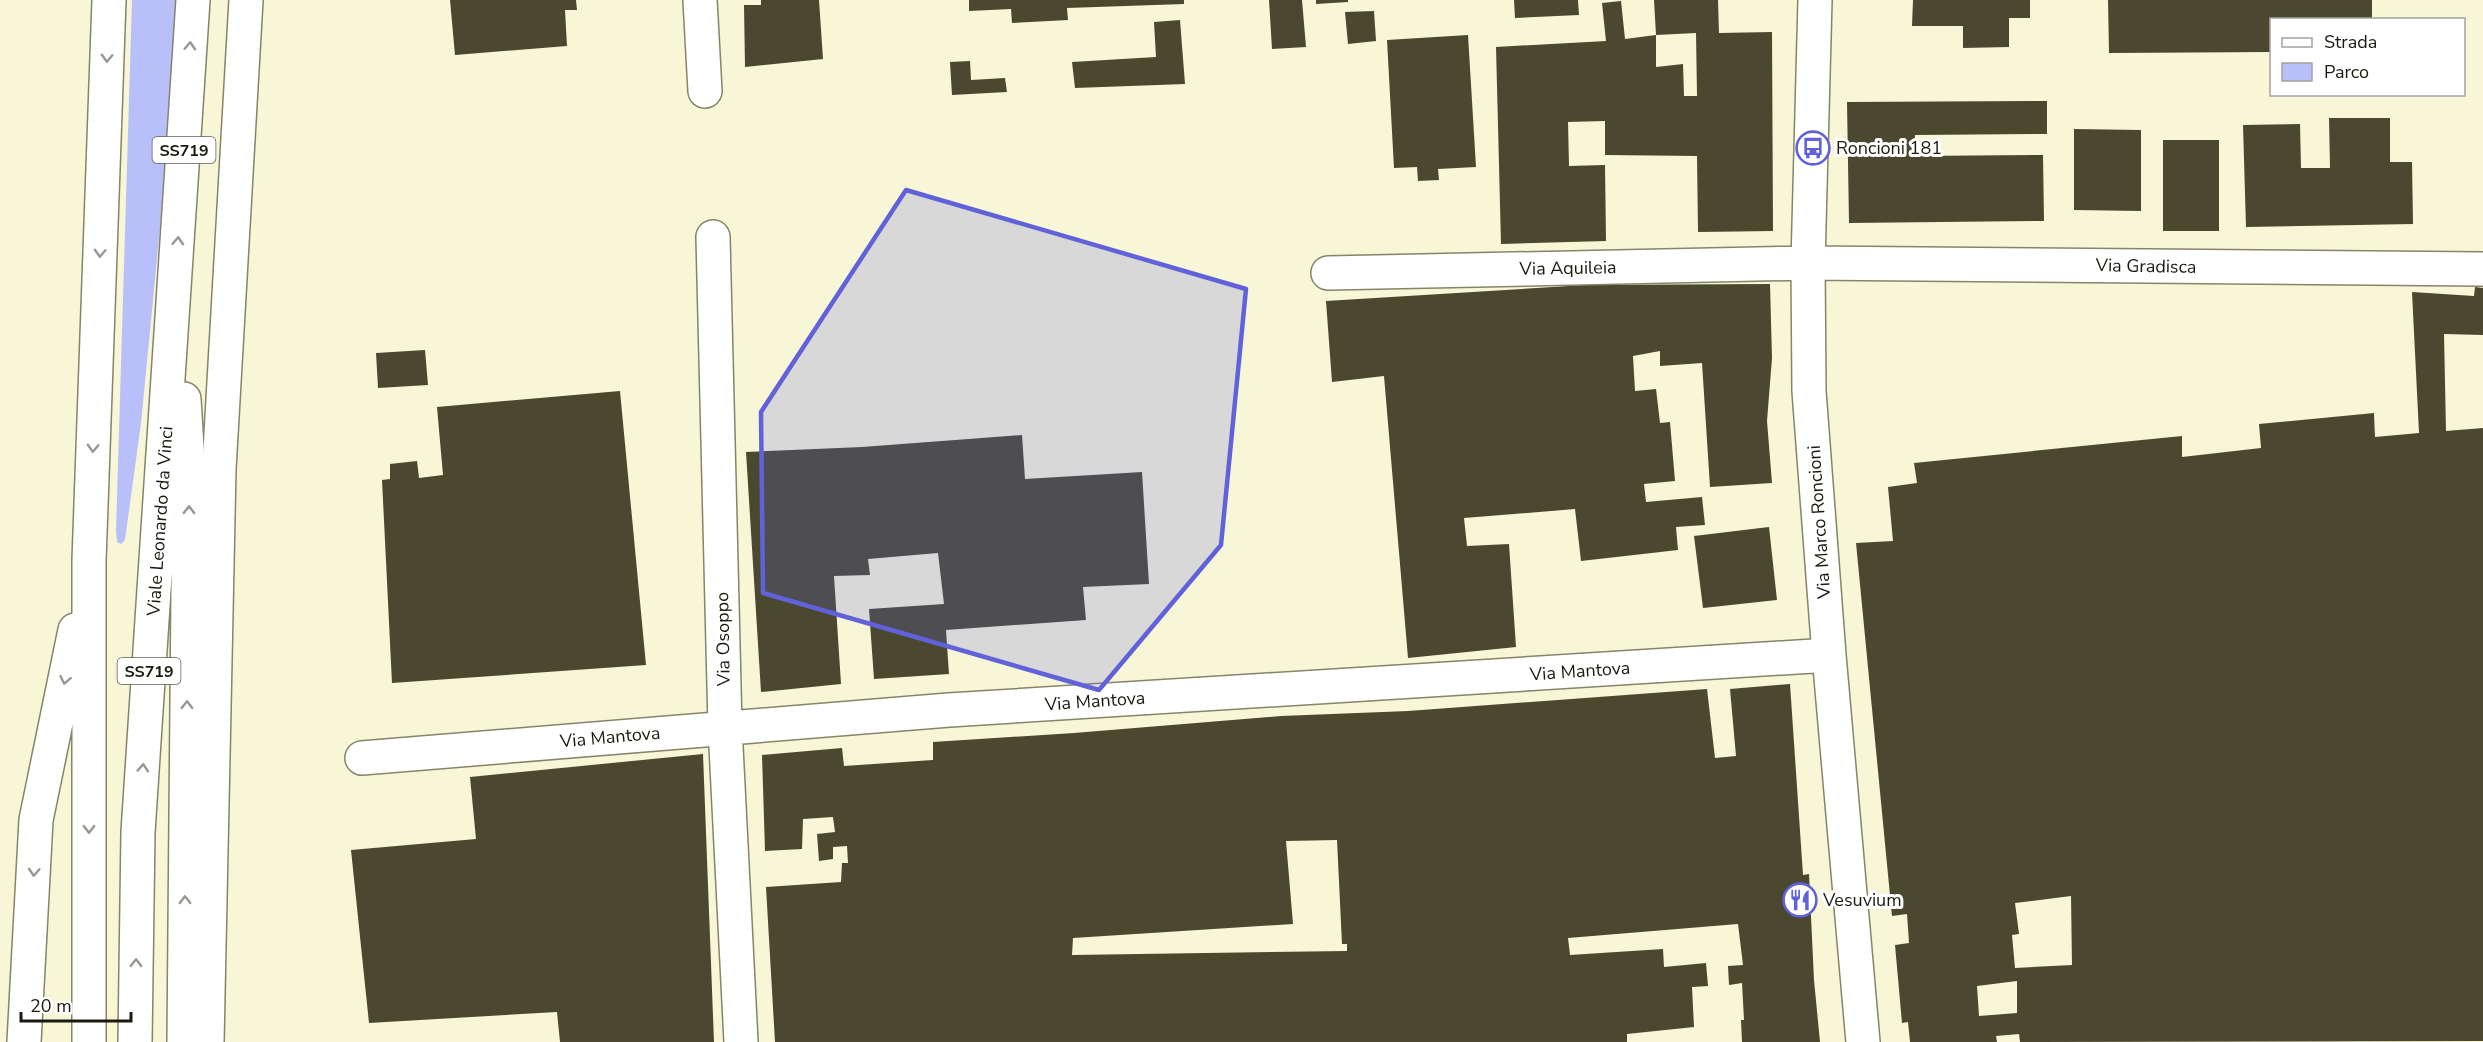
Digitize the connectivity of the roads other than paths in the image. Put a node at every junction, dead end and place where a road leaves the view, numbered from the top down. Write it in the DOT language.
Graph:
graph roads {
  1 [pos="109,0"];
  2 [pos="193,0"];
  3 [pos="246,0"];
  4 [pos="700,0"];
  5 [pos="1815,0"];
  6 [pos="705,91"];
  7 [pos="713,237"];
  8 [pos="1808,262"];
  9 [pos="2483,269"];
  10 [pos="1328,273"];
  11 [pos="175,300"];
  12 [pos="89,561"];
  13 [pos="1829,655"];
  14 [pos="725,727"];
  15 [pos="362,758"];
  16 [pos="24,1042"];
  17 [pos="89,1042"];
  18 [pos="135,1042"];
  19 [pos="184,1042"];
  20 [pos="207,1042"];
  21 [pos="741,1042"];
  22 [pos="1863,1042"];
  1 -- 12 [label="main road, one-way"];
  11 -- 2 [label="main road, Viale Leonardo da Vinci / SS719, one-way"];
  3 -- 20 [label="main road"];
  4 -- 6 [label="main road"];
  5 -- 8 [label="main road, Via Marco Roncioni"];
  7 -- 14 [label="main road, Via Osoppo"];
  8 -- 9 [label="main road, Via Gradisca"];
  8 -- 10 [label="main road, Via Aquileia"];
  8 -- 13 [label="main road, Via Marco Roncioni"];
  18 -- 11 [label="main road, Viale Leonardo da Vinci / SS719, one-way"];
  19 -- 11 [label="main road, one-way"];
  12 -- 16 [label="main road, one-way"];
  12 -- 17 [label="main road, one-way"];
  13 -- 14 [label="main road, Via Mantova"];
  13 -- 22 [label="main road, Via Marco Roncioni"];
  14 -- 15 [label="main road, Via Mantova"];
  14 -- 21 [label="main road, Via Osoppo"];
}
